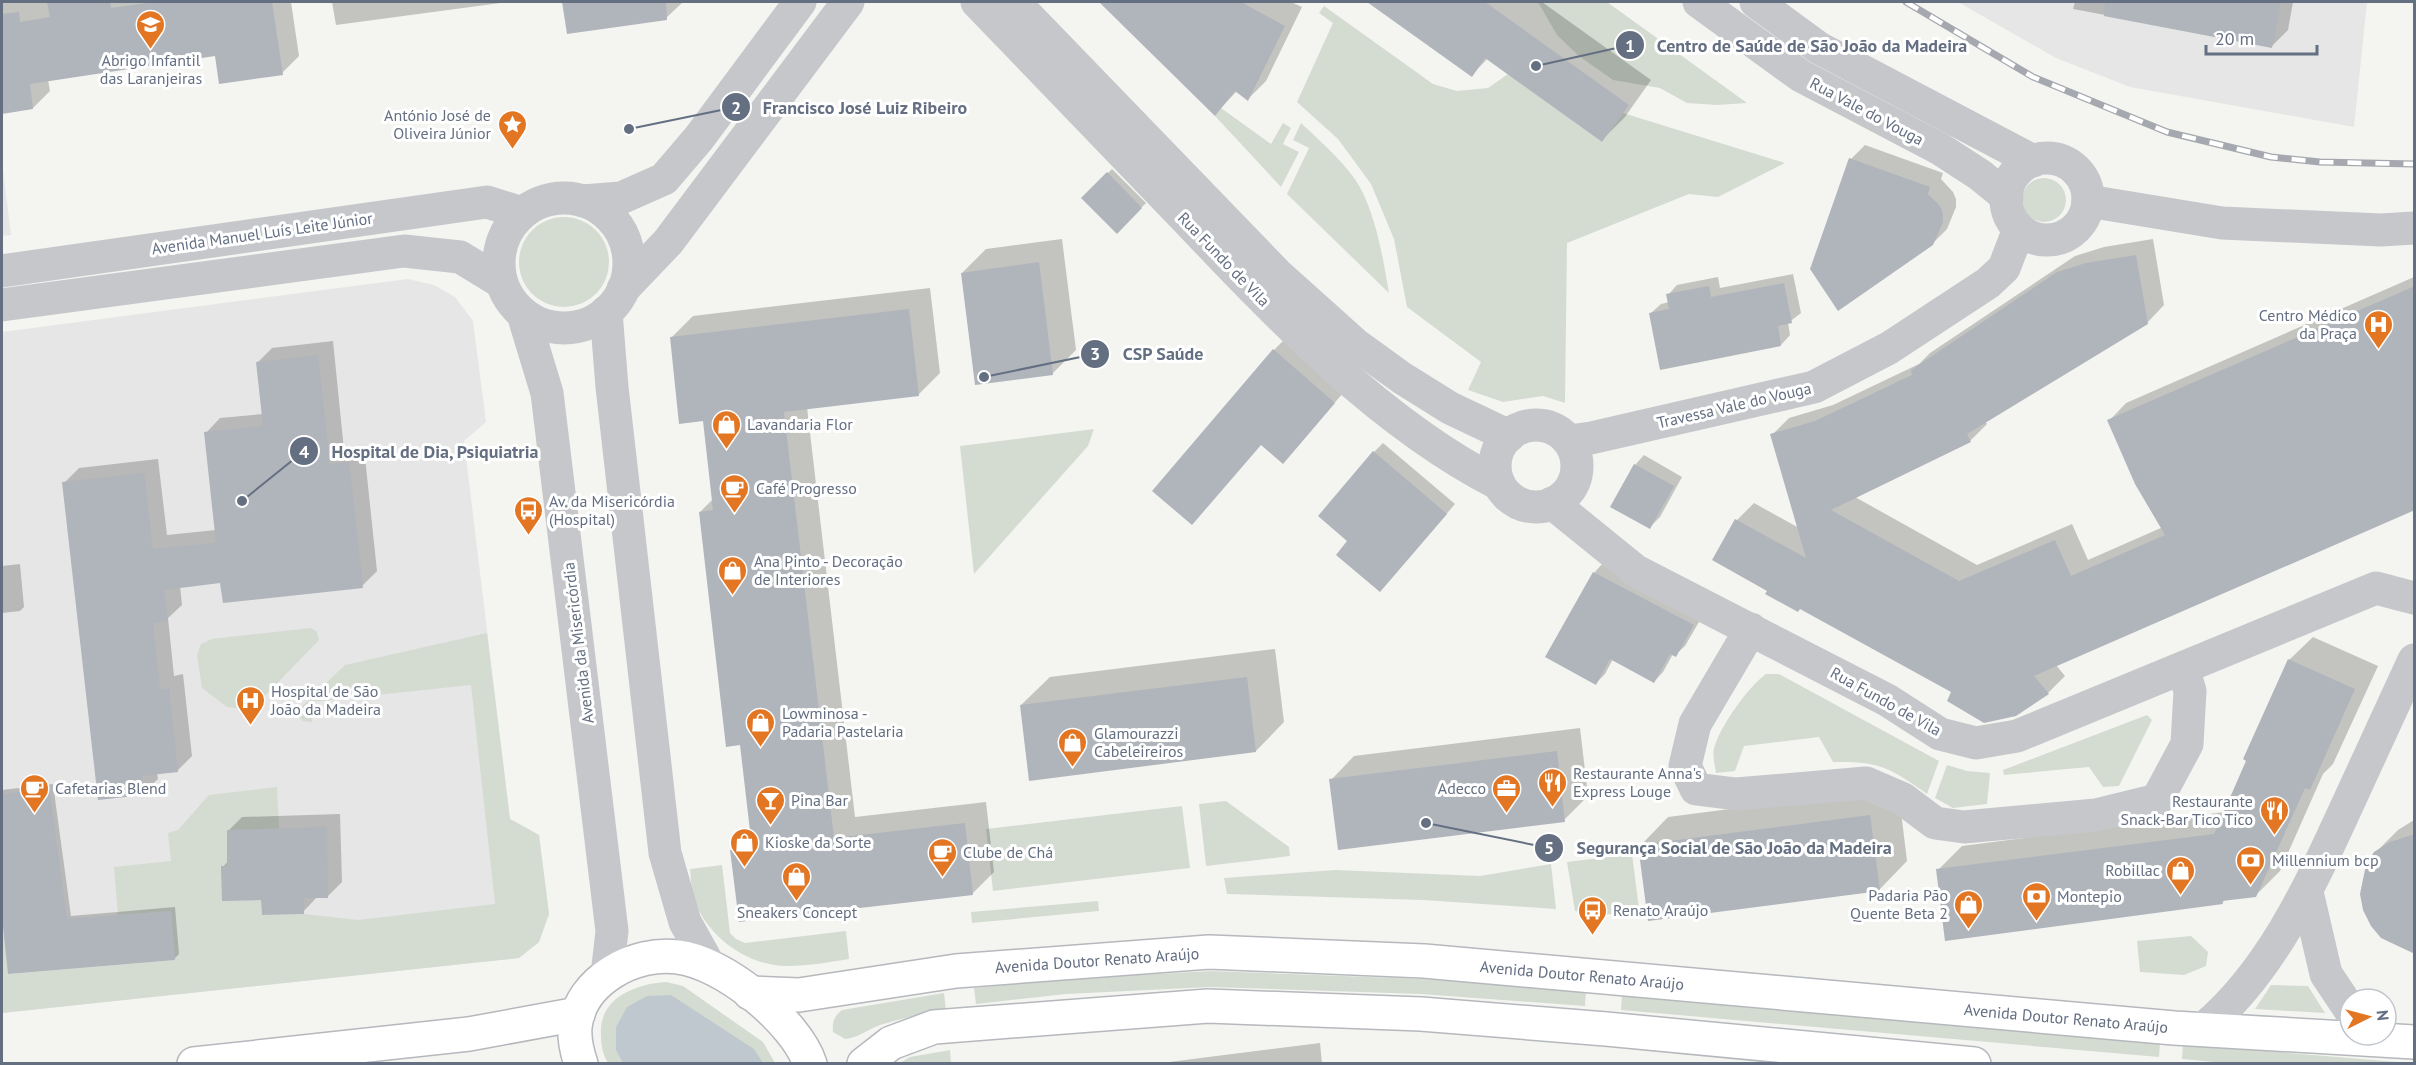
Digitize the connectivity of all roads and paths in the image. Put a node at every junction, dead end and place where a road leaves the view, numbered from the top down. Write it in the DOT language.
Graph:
graph roads {
  1 [pos="800,2"];
  2 [pos="848,2"];
  3 [pos="977,2"];
  4 [pos="1014,2"];
  5 [pos="1699,2"];
  6 [pos="1756,2"];
  7 [pos="2032,161"];
  8 [pos="2007,197"];
  9 [pos="583,201"];
  10 [pos="2088,201"];
  11 [pos="522,213"];
  12 [pos="2415,228"];
  13 [pos="2019,229"];
  14 [pos="2,271"];
  15 [pos="501,282"];
  16 [pos="615,300"];
  17 [pos="2,305"];
  18 [pos="523,314"];
  19 [pos="1509,436"];
  20 [pos="1569,441"];
  21 [pos="1499,484"];
  22 [pos="1552,503"];
  23 [pos="2415,598"];
  24 [pos="1751,629"];
  25 [pos="2415,660"];
  26 [pos="2183,668"];
  27 [pos="2307,892"];
  28 [pos="710,967"];
  29 [pos="607,975"];
  30 [pos="2338,992"];
  31 [pos="750,993"];
  32 [pos="578,1014"];
  33 [pos="2204,1028"];
  34 [pos="2338,1035"];
  35 [pos="2398,1040"];
  36 [pos="2415,1042"];
  37 [pos="194,1064"];
  38 [pos="581,1064"];
  39 [pos="810,1064"];
  40 [pos="864,1064"];
  41 [pos="1974,1064"];
  1 -- 9 [label="street"];
  2 -- 16 [label="street"];
  3 -- 21 [label="street, Rua Fundo de Vila"];
  4 -- 19 [label="street, Rua Fundo de Vila"];
  5 -- 8 [label="street, Rua Vale do Vouga"];
  6 -- 7 [label="street, Rua Vale do Vouga"];
  7 -- 8 [label="street"];
  7 -- 10 [label="street, Rua Vale do Vouga"];
  8 -- 13 [label="street"];
  9 -- 11 [label="street"];
  9 -- 16 [label="street"];
  10 -- 12 [label="street"];
  10 -- 13 [label="street"];
  11 -- 14 [label="street, Avenida Manuel Luís Leite Júnior"];
  11 -- 15 [label="street"];
  13 -- 20 [label="street, Travessa Vale do Vouga"];
  15 -- 17 [label="street"];
  15 -- 18 [label="street"];
  16 -- 18 [label="street"];
  16 -- 28 [label="street"];
  18 -- 29 [label="street, Avenida da Misericórdia"];
  19 -- 20 [label="street"];
  19 -- 21 [label="street"];
  20 -- 22 [label="street"];
  21 -- 22 [label="street, Rua Fundo de Vila"];
  22 -- 24 [label="street, Rua Fundo de Vila"];
  23 -- 26 [label="street, Rua Fundo de Vila"];
  24 -- 26 [label="street, Rua Fundo de Vila"];
  24 -- 26 [label="street"];
  25 -- 27 [label="street"];
  27 -- 30 [label="street"];
  27 -- 33 [label="street"];
  28 -- 29 [label="main road"];
  28 -- 31 [label="main road"];
  29 -- 32 [label="main road"];
  31 -- 33 [label="main road, Avenida Doutor Renato Araújo"];
  31 -- 39 [label="main road"];
  32 -- 37 [label="main road"];
  32 -- 38 [label="main road"];
  33 -- 34 [label="main road, Avenida Doutor Renato Araújo"];
  35 -- 36 [label="main road, Avenida Doutor Renato Araújo"];
  40 -- 41 [label="main road"];
}
